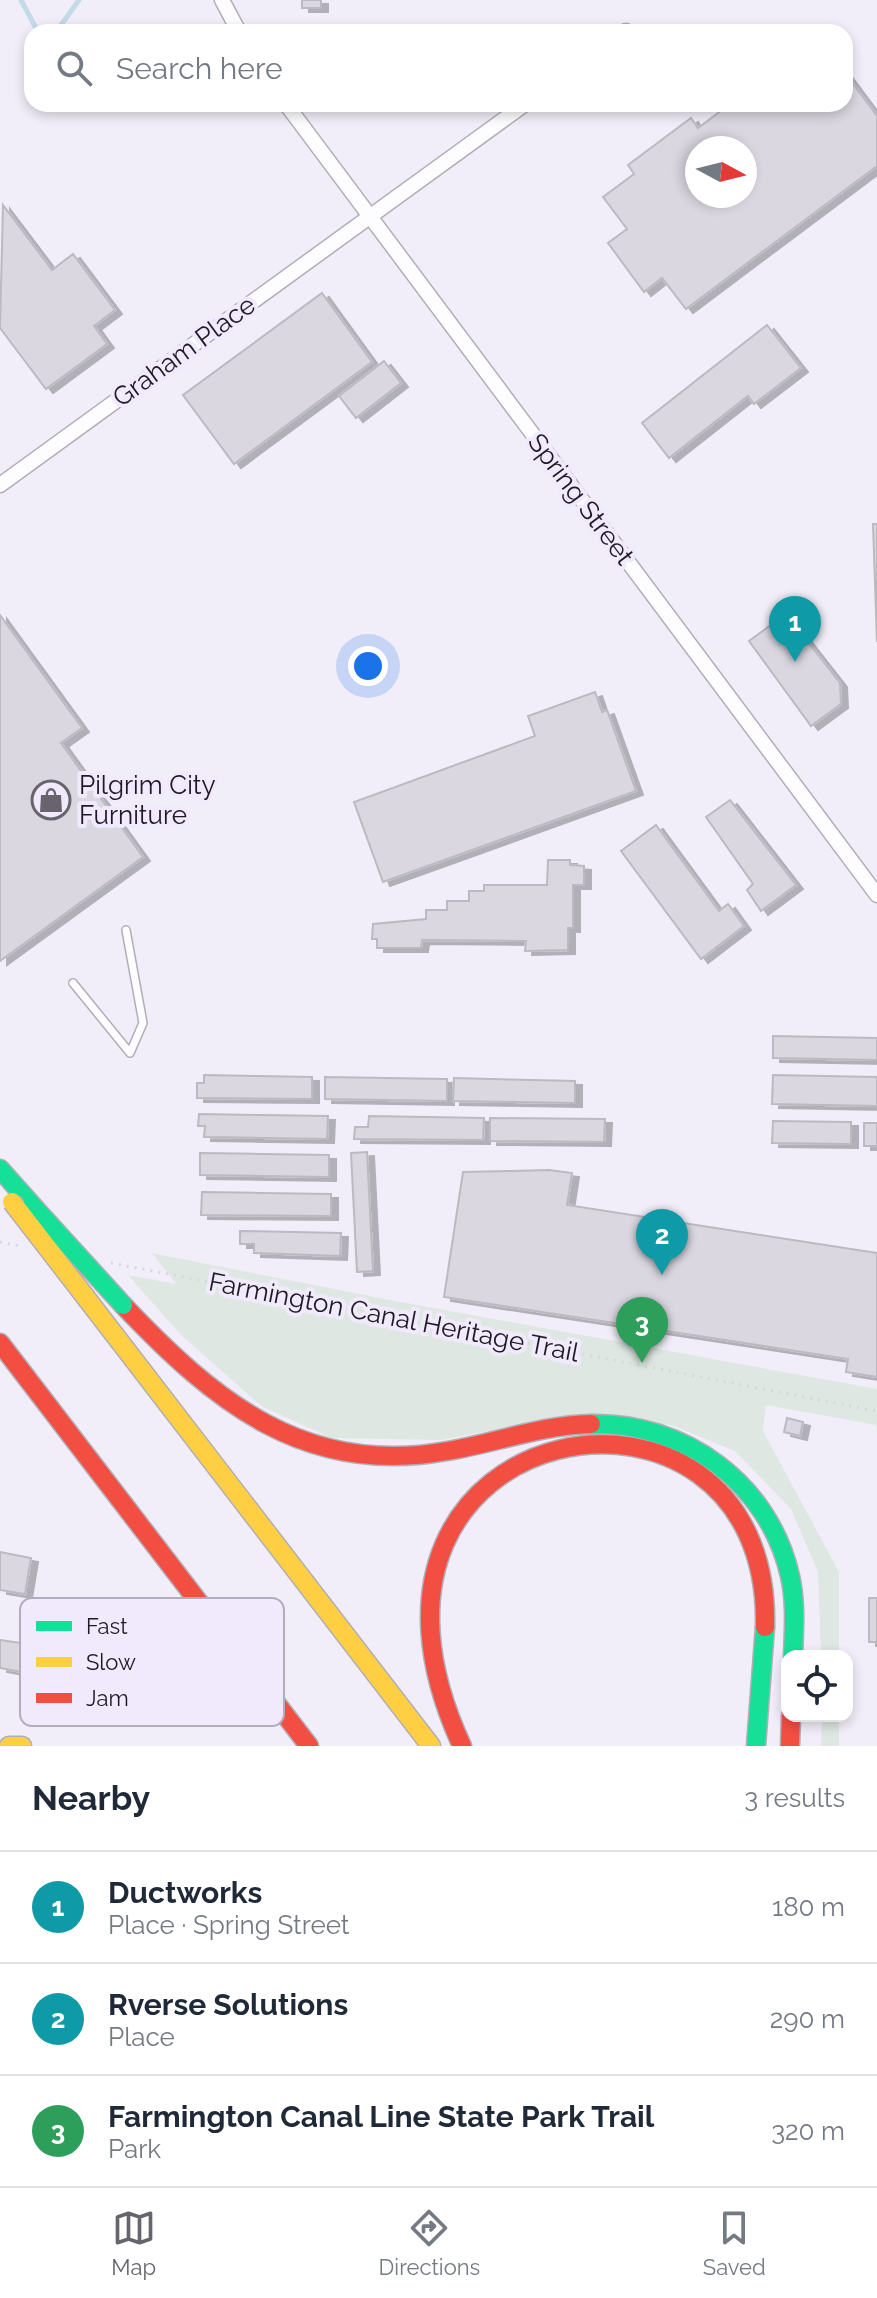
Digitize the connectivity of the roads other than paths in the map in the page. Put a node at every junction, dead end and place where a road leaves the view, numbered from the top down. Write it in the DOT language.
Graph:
graph roads {
  1 [pos="222,0"];
  2 [pos="235,24"];
  3 [pos="292,112"];
  4 [pos="514,112"];
  5 [pos="369,216"];
  6 [pos="0,485"];
  7 [pos="877,895"];
  8 [pos="126,930"];
  9 [pos="73,983"];
  10 [pos="0,1169"];
  11 [pos="0,1187"];
  12 [pos="0,1343"];
  13 [pos="195,1598"];
  14 [pos="793,1650"];
  15 [pos="284,1714"];
  16 [pos="791,1722"];
  17 [pos="306,1743"];
  18 [pos="9,1746"];
  19 [pos="22,1746"];
  20 [pos="431,1746"];
  21 [pos="462,1746"];
  22 [pos="756,1746"];
  23 [pos="790,1746"];
  1 -- 2 [label="street"];
  3 -- 5 [label="street, Spring Street"];
  4 -- 5 [label="street, Graham Place"];
  5 -- 6 [label="street, Graham Place"];
  5 -- 7 [label="street, Spring Street"];
  8 -- 9 [label="lane"];
  10 -- 14 [label="highway, bridge"];
  11 -- 20 [label="highway, bridge"];
  12 -- 13 [label="highway"];
  15 -- 17 [label="highway"];
  16 -- 23 [label="highway"];
  18 -- 19 [label="highway"];
  21 -- 22 [label="highway"];
}
